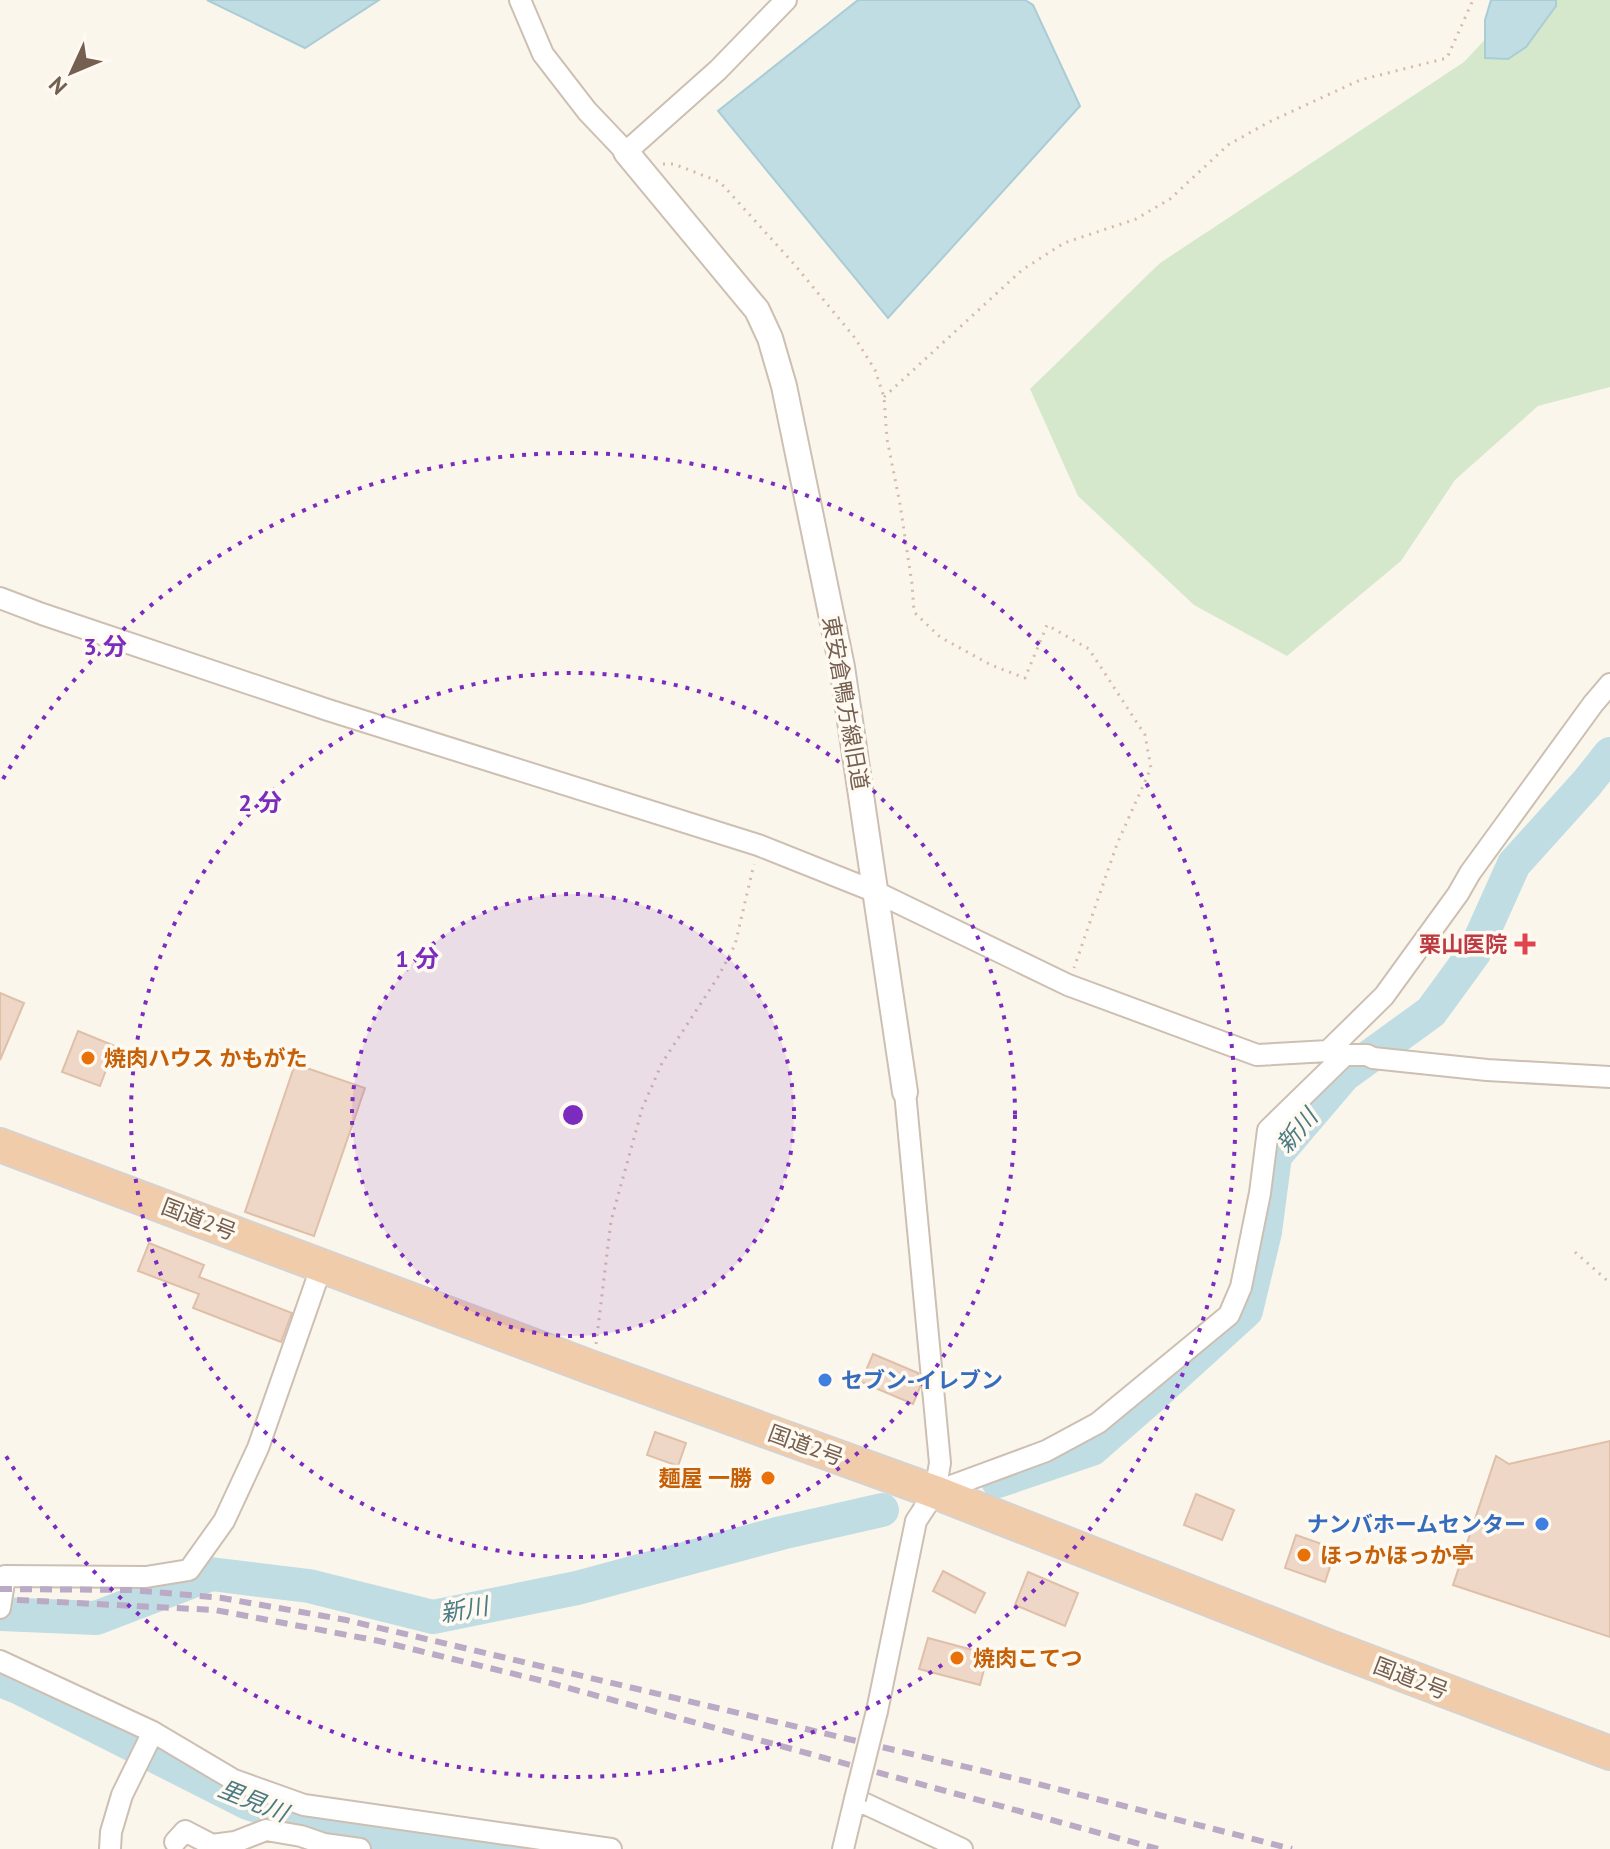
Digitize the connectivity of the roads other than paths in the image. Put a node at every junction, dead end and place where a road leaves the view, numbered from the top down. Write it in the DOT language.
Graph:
graph roads {
  1 [pos="520,0"];
  2 [pos="786,0"];
  3 [pos="631,157"];
  4 [pos="0,598"];
  5 [pos="1610,684"];
  6 [pos="876,892"];
  7 [pos="1337,1053"];
  8 [pos="1610,1077"];
  9 [pos="905,1092"];
  10 [pos="0,1145"];
  11 [pos="322,1265"];
  12 [pos="935,1492"];
  13 [pos="0,1608"];
  14 [pos="0,1661"];
  15 [pos="152,1736"];
  16 [pos="1610,1753"];
  17 [pos="855,1799"];
  18 [pos="175,1842"];
  19 [pos="110,1849"];
  20 [pos="360,1849"];
  21 [pos="611,1849"];
  22 [pos="843,1849"];
  23 [pos="962,1849"];
  1 -- 3 [label="street, 東安倉鴨方線旧道"];
  2 -- 3 [label="street"];
  3 -- 6 [label="street, 東安倉鴨方線旧道"];
  4 -- 6 [label="street"];
  5 -- 7 [label="street"];
  6 -- 7 [label="street"];
  6 -- 9 [label="street, 東安倉鴨方線旧道"];
  7 -- 8 [label="street"];
  7 -- 12 [label="street"];
  9 -- 12 [label="street, 東安倉鴨方線旧道"];
  10 -- 11 [label="highway, 国道2号"];
  11 -- 12 [label="highway, 国道2号"];
  11 -- 13 [label="street"];
  12 -- 16 [label="highway, 国道2号"];
  12 -- 17 [label="street, bridge"];
  14 -- 15 [label="street"];
  15 -- 19 [label="street"];
  15 -- 21 [label="street"];
  17 -- 22 [label="street"];
  17 -- 23 [label="street"];
  18 -- 20 [label="street"];
}
